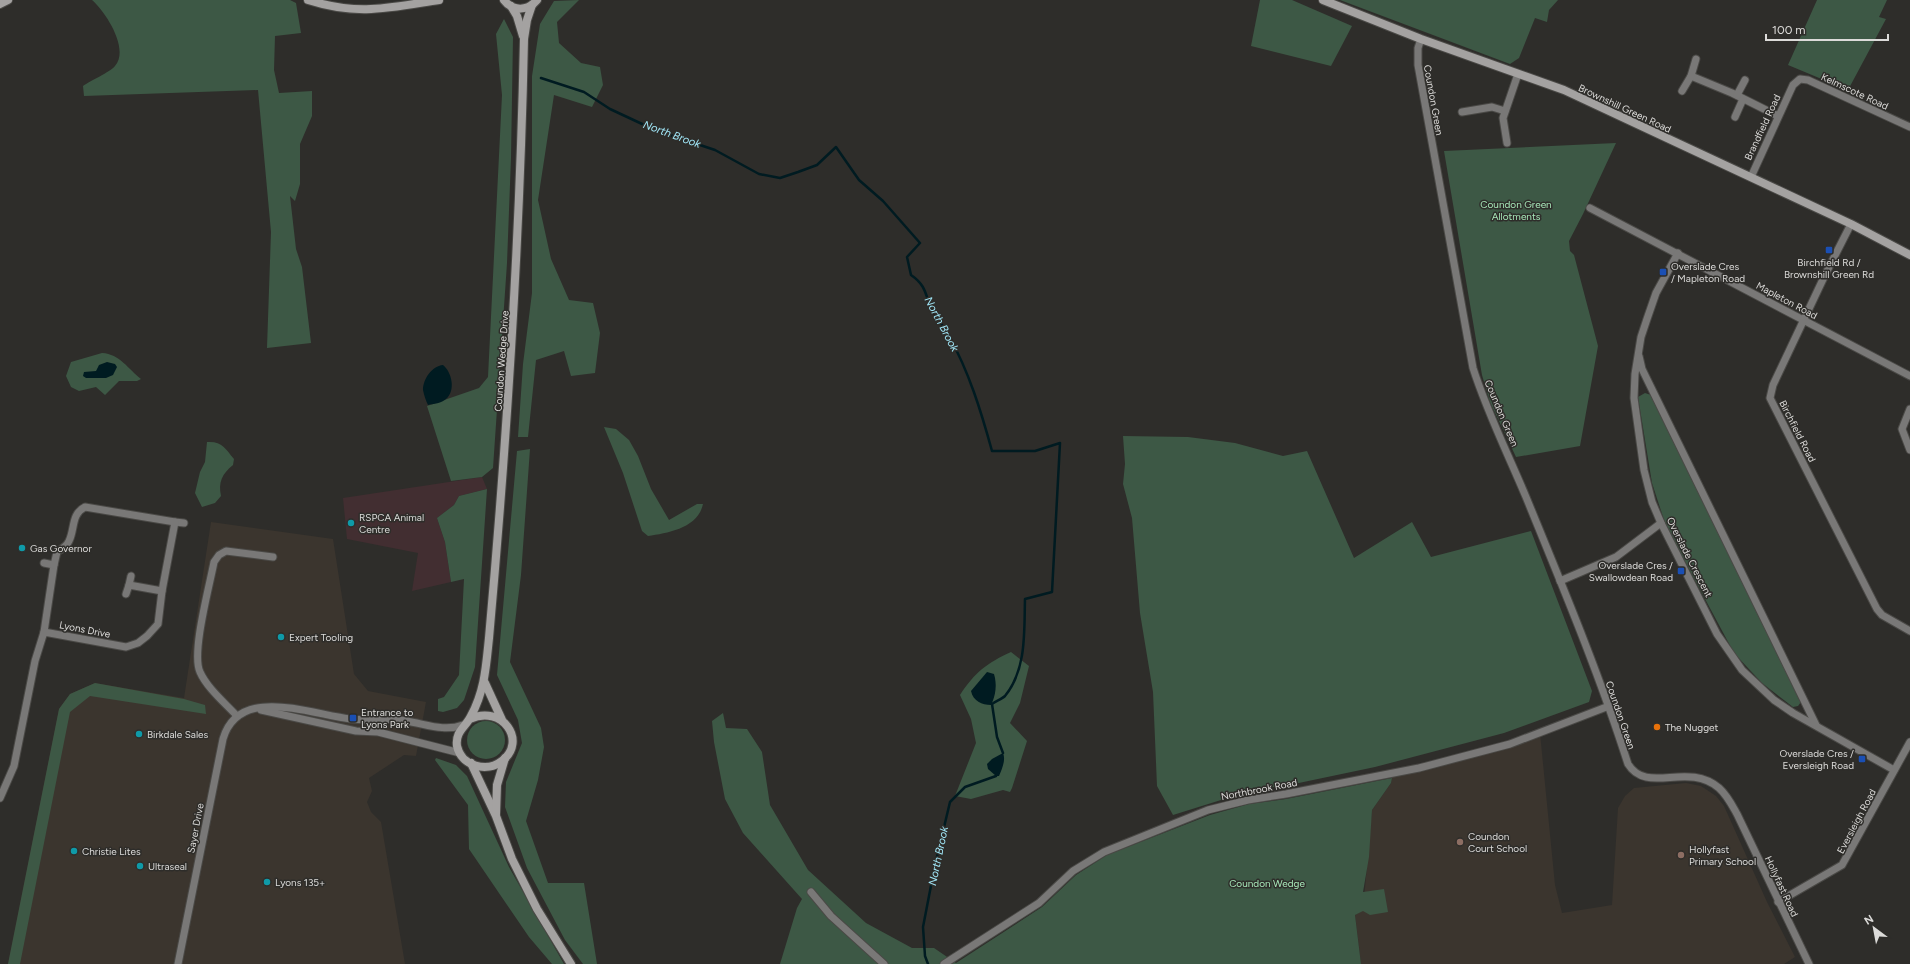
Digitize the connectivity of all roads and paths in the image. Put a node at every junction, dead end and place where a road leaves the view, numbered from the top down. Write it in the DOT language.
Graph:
graph roads {
  1 [pos="8,0"];
  2 [pos="308,0"];
  3 [pos="439,0"];
  4 [pos="504,0"];
  5 [pos="1323,0"];
  6 [pos="535,3"];
  7 [pos="0,4"];
  8 [pos="511,6"];
  9 [pos="524,39"];
  10 [pos="1421,39"];
  11 [pos="1696,59"];
  12 [pos="1518,74"];
  13 [pos="1691,76"];
  14 [pos="1745,80"];
  15 [pos="1793,85"];
  16 [pos="1682,91"];
  17 [pos="1740,97"];
  18 [pos="1505,111"];
  19 [pos="1462,112"];
  20 [pos="1778,116"];
  21 [pos="1735,117"];
  22 [pos="1910,127"];
  23 [pos="1507,143"];
  24 [pos="1751,177"];
  25 [pos="1590,208"];
  26 [pos="1851,224"];
  27 [pos="1678,253"];
  28 [pos="1910,255"];
  29 [pos="1804,320"];
  30 [pos="1638,352"];
  31 [pos="1910,376"];
  32 [pos="1910,409"];
  33 [pos="1910,450"];
  34 [pos="175,522"];
  35 [pos="184,523"];
  36 [pos="1661,523"];
  37 [pos="274,557"];
  38 [pos="44,563"];
  39 [pos="54,565"];
  40 [pos="130,576"];
  41 [pos="1560,580"];
  42 [pos="129,585"];
  43 [pos="162,591"];
  44 [pos="126,594"];
  45 [pos="1910,631"];
  46 [pos="44,632"];
  47 [pos="485,683"];
  48 [pos="1609,706"];
  49 [pos="253,709"];
  50 [pos="237,716"];
  51 [pos="470,719"];
  52 [pos="502,720"];
  53 [pos="463,724"];
  54 [pos="1816,725"];
  55 [pos="1910,742"];
  56 [pos="460,753"];
  57 [pos="506,758"];
  58 [pos="471,763"];
  59 [pos="1894,770"];
  60 [pos="1637,775"];
  61 [pos="0,798"];
  62 [pos="496,816"];
  63 [pos="811,892"];
  64 [pos="1778,902"];
  65 [pos="178,964"];
  66 [pos="571,964"];
  67 [pos="884,964"];
  68 [pos="944,964"];
  69 [pos="1809,964"];
  1 -- 7 [label="main road"];
  2 -- 3 [label="main road"];
  4 -- 8 [label="main road"];
  5 -- 10 [label="main road, Brownshill Green Road"];
  6 -- 8 [label="main road"];
  6 -- 9 [label="main road, Coundon Wedge Drive"];
  8 -- 9 [label="main road, Coundon Wedge Drive"];
  9 -- 47 [label="main road, Coundon Wedge Drive"];
  10 -- 12 [label="main road, Brownshill Green Road"];
  10 -- 41 [label="street, Coundon Green"];
  11 -- 13 [label="street"];
  12 -- 18 [label="street"];
  12 -- 24 [label="main road, Brownshill Green Road"];
  13 -- 16 [label="street"];
  13 -- 17 [label="street"];
  14 -- 17 [label="street"];
  15 -- 20 [label="street, Brandfield Road"];
  15 -- 22 [label="street, Kelmscote Road"];
  17 -- 20 [label="street"];
  17 -- 21 [label="street"];
  18 -- 19 [label="street"];
  18 -- 23 [label="street"];
  20 -- 24 [label="street, Brandfield Road"];
  24 -- 26 [label="main road, Brownshill Green Road"];
  25 -- 27 [label="street, Mapleton Road"];
  26 -- 28 [label="main road, Brownshill Green Road"];
  26 -- 29 [label="street, Birchfield Road"];
  27 -- 29 [label="street, Mapleton Road"];
  27 -- 30 [label="street, Overslade Crescent"];
  29 -- 31 [label="street, Mapleton Road"];
  29 -- 45 [label="street, Birchfield Road"];
  30 -- 36 [label="street, Overslade Crescent"];
  30 -- 54 [label="street, Overslade Crescent"];
  32 -- 33 [label="street"];
  34 -- 35 [label="street"];
  34 -- 39 [label="street"];
  34 -- 43 [label="street, Lyons Drive"];
  36 -- 41 [label="street"];
  36 -- 54 [label="street, Overslade Crescent"];
  37 -- 50 [label="street"];
  38 -- 39 [label="street"];
  39 -- 46 [label="street"];
  40 -- 42 [label="street"];
  41 -- 48 [label="street, Coundon Green"];
  42 -- 43 [label="street"];
  42 -- 44 [label="street"];
  43 -- 46 [label="street, Lyons Drive"];
  46 -- 61 [label="street, Lyons Drive"];
  47 -- 51 [label="main road, Coundon Wedge Drive"];
  47 -- 52 [label="main road, Coundon Wedge Drive"];
  48 -- 60 [label="street, Coundon Green"];
  48 -- 68 [label="street, Northbrook Road"];
  49 -- 50 [label="street"];
  49 -- 53 [label="street"];
  49 -- 56 [label="street"];
  50 -- 65 [label="street, Sayer Drive"];
  51 -- 52 [label="main road"];
  51 -- 53 [label="main road"];
  52 -- 57 [label="main road, Coundon Wedge Drive"];
  53 -- 56 [label="main road"];
  54 -- 59 [label="street, Overslade Crescent"];
  55 -- 59 [label="street, Eversleigh Road"];
  56 -- 58 [label="main road, Coundon Wedge Drive"];
  57 -- 58 [label="main road"];
  57 -- 62 [label="main road, Coundon Wedge Drive"];
  58 -- 62 [label="main road, Coundon Wedge Drive"];
  59 -- 64 [label="street, Eversleigh Road"];
  60 -- 64 [label="street, Hollyfast Road"];
  62 -- 66 [label="main road, Coundon Wedge Drive"];
  63 -- 67 [label="street"];
  64 -- 69 [label="street, Hollyfast Road"];
}
